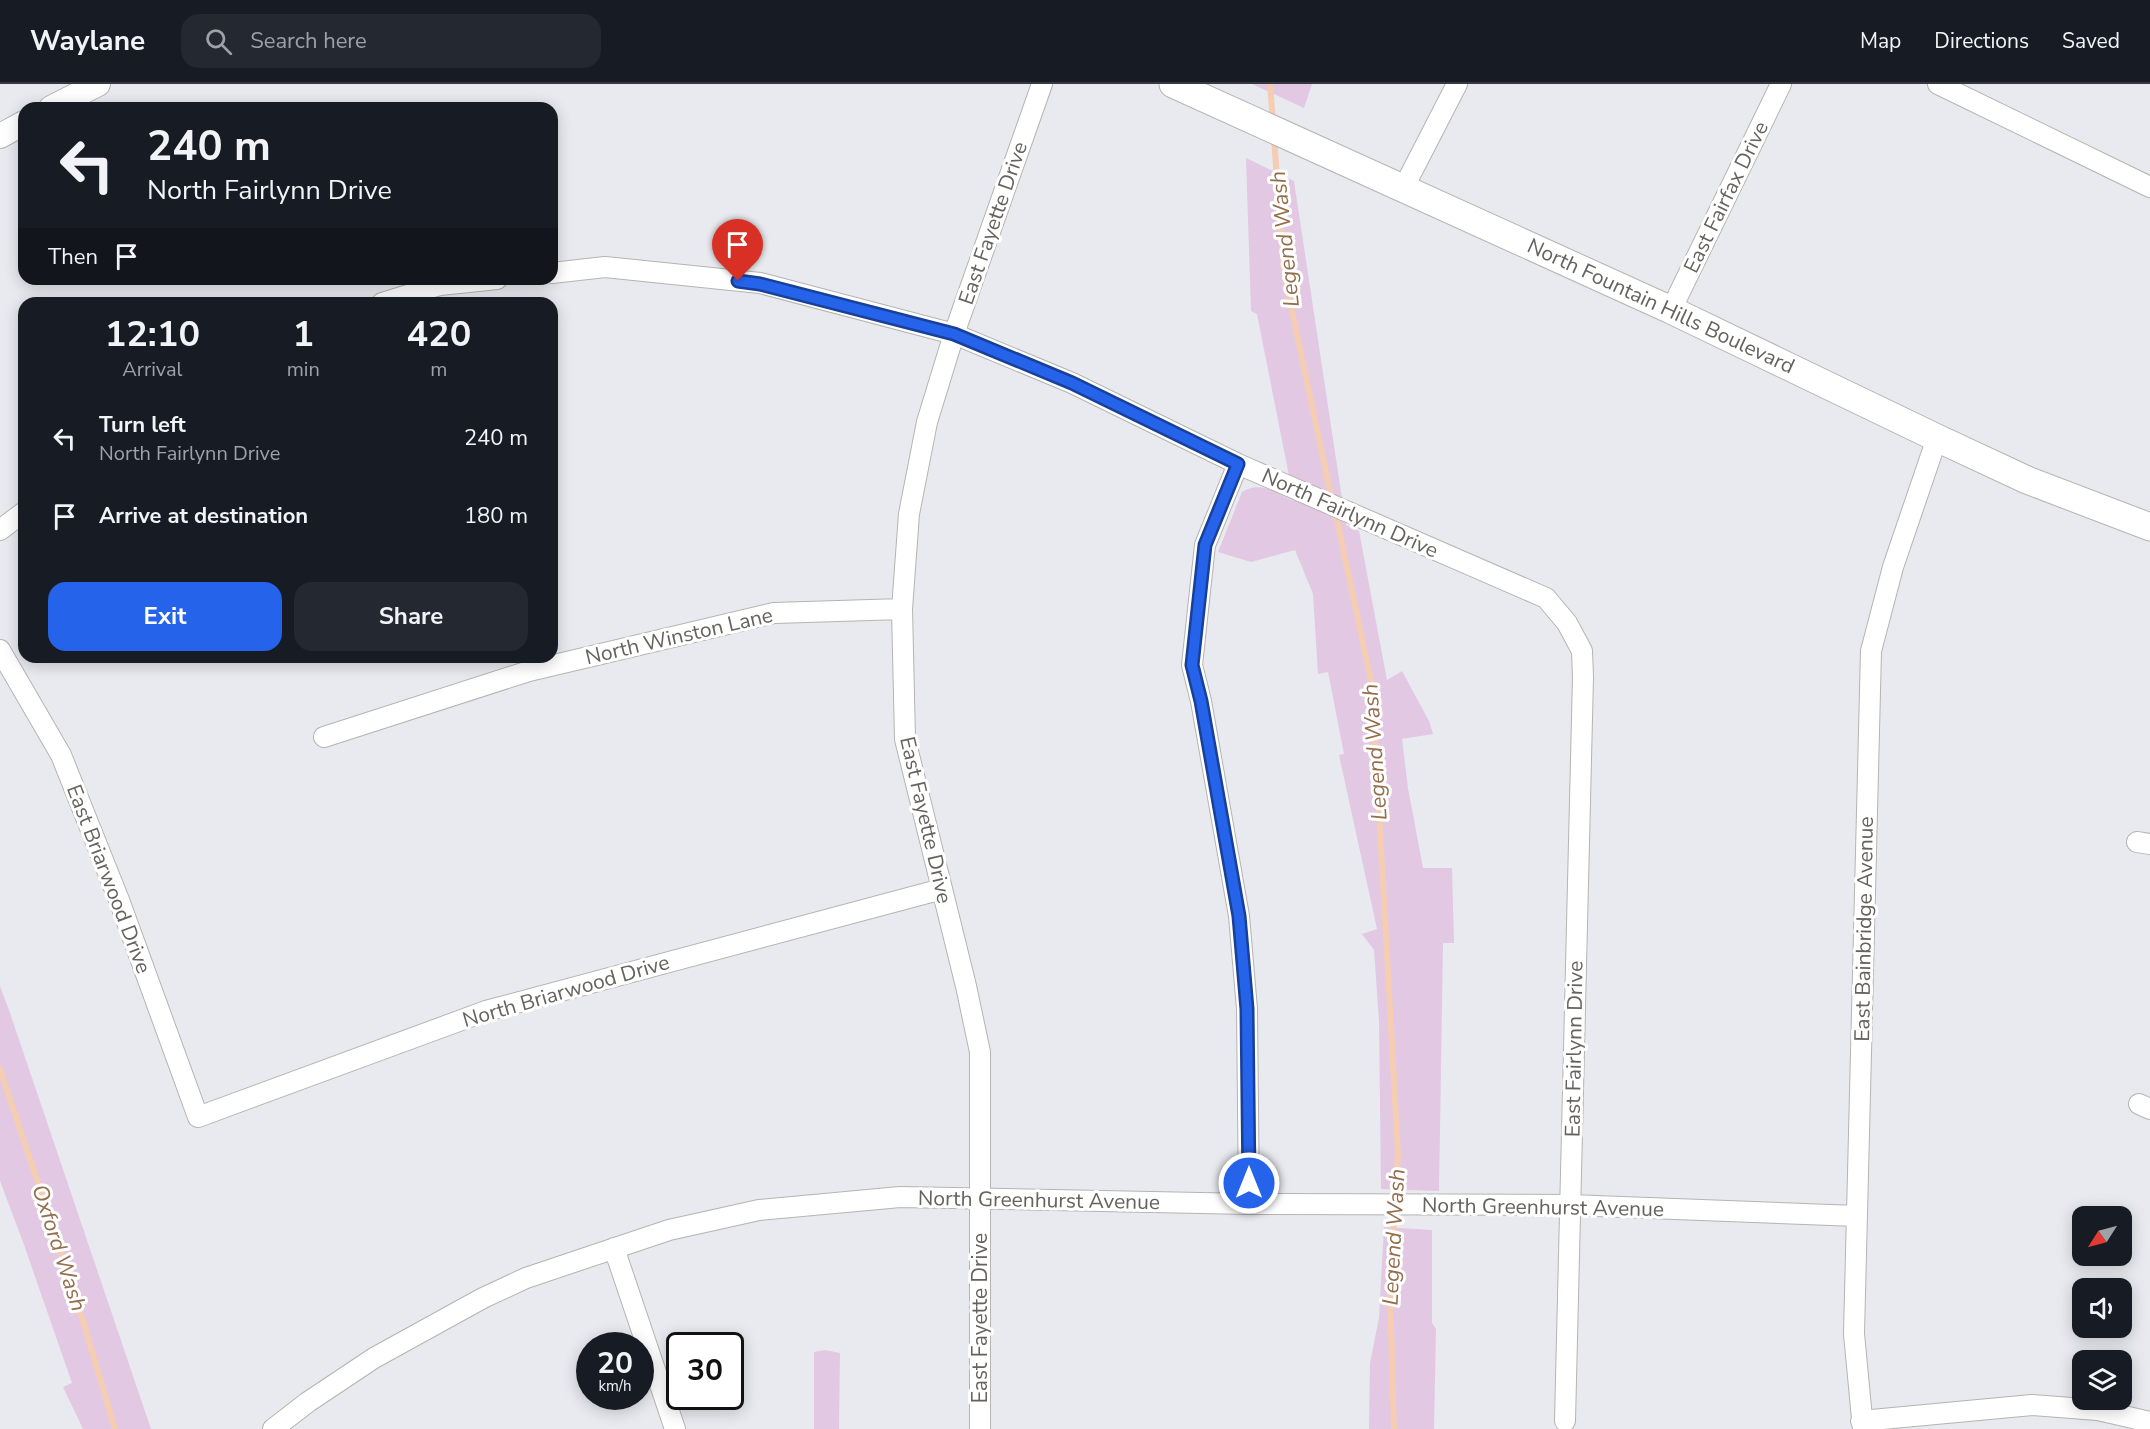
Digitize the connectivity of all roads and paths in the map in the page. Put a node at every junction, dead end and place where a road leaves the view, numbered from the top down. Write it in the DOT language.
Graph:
graph roads {
  1 [pos="98,84"];
  2 [pos="1042,84"];
  3 [pos="1173,84"];
  4 [pos="1457,84"];
  5 [pos="1781,84"];
  6 [pos="1938,84"];
  7 [pos="63,102"];
  8 [pos="18,126"];
  9 [pos="0,136"];
  10 [pos="2148,181"];
  11 [pos="1404,187"];
  12 [pos="558,272"];
  13 [pos="440,285"];
  14 [pos="401,297"];
  15 [pos="1671,310"];
  16 [pos="954,334"];
  17 [pos="1937,438"];
  18 [pos="1238,464"];
  19 [pos="18,516"];
  20 [pos="2150,527"];
  21 [pos="0,530"];
  22 [pos="902,609"];
  23 [pos="0,650"];
  24 [pos="1583,677"];
  25 [pos="324,737"];
  26 [pos="942,889"];
  27 [pos="198,1116"];
  28 [pos="981,1198"];
  29 [pos="1249,1204"];
  30 [pos="1570,1205"];
  31 [pos="1857,1216"];
  32 [pos="614,1248"];
  33 [pos="1565,1421"];
  34 [pos="2150,1422"];
  35 [pos="1862,1425"];
  36 [pos="273,1429"];
  37 [pos="675,1429"];
  38 [pos="980,1429"];
  1 -- 7 [label="street"];
  2 -- 16 [label="street, East Fayette Drive"];
  3 -- 11 [label="main road, North Fountain Hills Boulevard"];
  4 -- 11 [label="street"];
  5 -- 15 [label="street, East Fairfax Drive"];
  6 -- 10 [label="street"];
  8 -- 9 [label="street"];
  11 -- 15 [label="main road, North Fountain Hills Boulevard"];
  12 -- 16 [label="street, North Fairlynn Drive"];
  13 -- 14 [label="street"];
  15 -- 17 [label="main road, North Fountain Hills Boulevard"];
  16 -- 18 [label="street, North Fairlynn Drive"];
  16 -- 22 [label="street, East Fayette Drive"];
  17 -- 20 [label="main road, North Fountain Hills Boulevard"];
  17 -- 31 [label="street, East Bainbridge Avenue"];
  18 -- 24 [label="street, North Fairlynn Drive"];
  18 -- 29 [label="street"];
  19 -- 21 [label="street"];
  22 -- 25 [label="street, North Winston Lane"];
  22 -- 26 [label="street, East Fayette Drive"];
  23 -- 27 [label="street, East Briarwood Drive"];
  24 -- 30 [label="street, East Fairlynn Drive"];
  26 -- 27 [label="street, North Briarwood Drive"];
  26 -- 28 [label="street, East Fayette Drive"];
  28 -- 29 [label="street, North Greenhurst Avenue"];
  28 -- 32 [label="street, North Greenhurst Avenue"];
  28 -- 38 [label="street, East Fayette Drive"];
  29 -- 30 [label="street, North Greenhurst Avenue"];
  30 -- 31 [label="street, North Greenhurst Avenue"];
  30 -- 33 [label="street, East Fairlynn Drive"];
  31 -- 35 [label="street, East Bainbridge Avenue"];
  32 -- 36 [label="street, North Greenhurst Avenue"];
  32 -- 37 [label="street"];
  34 -- 35 [label="street"];
}
